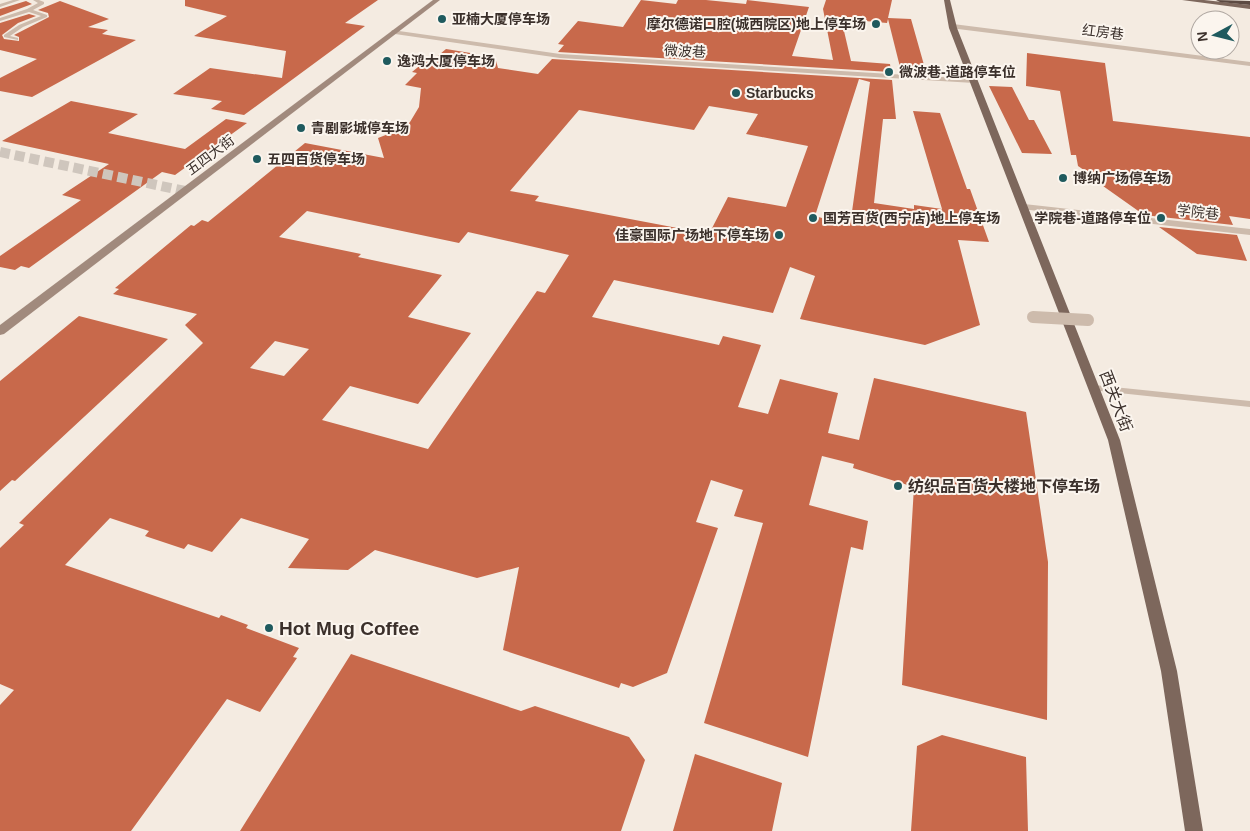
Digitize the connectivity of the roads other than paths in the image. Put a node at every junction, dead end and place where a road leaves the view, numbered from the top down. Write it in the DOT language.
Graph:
graph roads {
  1 [pos="18,0"];
  2 [pos="35,0"];
  3 [pos="437,0"];
  4 [pos="947,0"];
  5 [pos="1185,0"];
  6 [pos="1220,0"];
  7 [pos="1250,3"];
  8 [pos="0,6"];
  9 [pos="1250,7"];
  10 [pos="29,10"];
  11 [pos="0,20"];
  12 [pos="953,26"];
  13 [pos="395,32"];
  14 [pos="16,39"];
  15 [pos="1250,64"];
  16 [pos="974,81"];
  17 [pos="1024,207"];
  18 [pos="1250,232"];
  19 [pos="1033,317"];
  20 [pos="1088,320"];
  21 [pos="0,331"];
  22 [pos="1094,388"];
  23 [pos="1250,404"];
  24 [pos="1194,831"];
  1 -- 8 [label="lane"];
  2 -- 10 [label="lane"];
  3 -- 13 [label="main road, 五四大街"];
  4 -- 12 [label="main road, 西关大街"];
  5 -- 9 [label="main road"];
  6 -- 7 [label="highway"];
  10 -- 11 [label="lane"];
  10 -- 14 [label="lane"];
  12 -- 15 [label="street, 红房巷"];
  12 -- 16 [label="main road, 西关大街"];
  13 -- 16 [label="street, 微波巷"];
  13 -- 21 [label="main road, 五四大街"];
  16 -- 17 [label="main road, 西关大街"];
  17 -- 18 [label="street, 学院巷"];
  17 -- 22 [label="main road, 西关大街"];
  19 -- 20 [label="street, bridge"];
  22 -- 23 [label="lane"];
  22 -- 24 [label="main road, 西关大街"];
}
